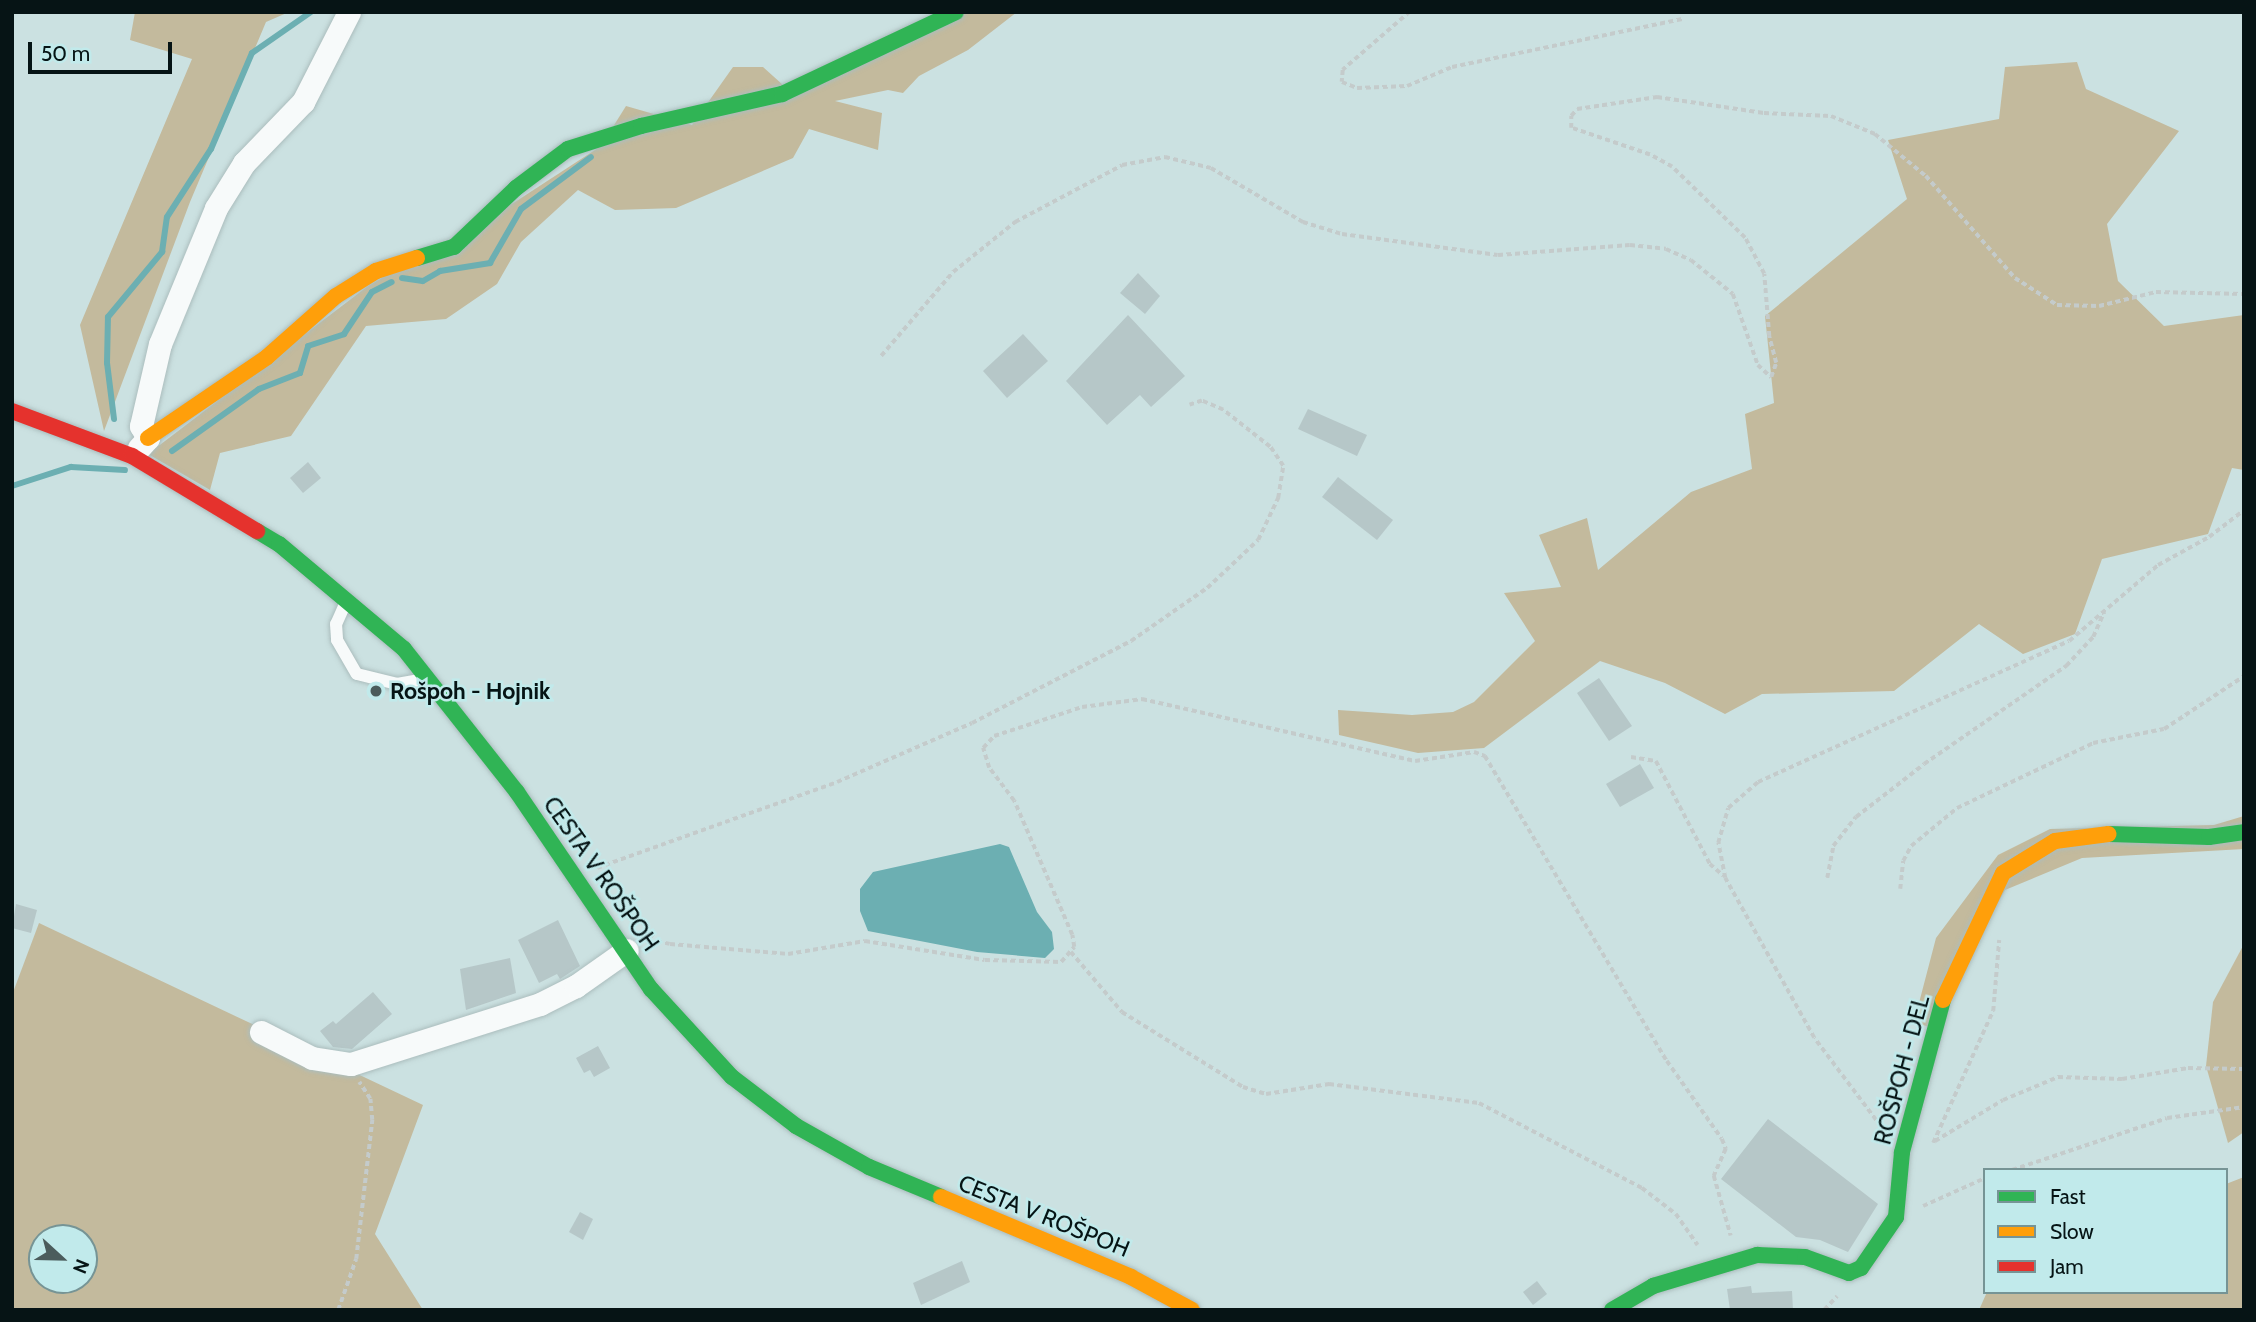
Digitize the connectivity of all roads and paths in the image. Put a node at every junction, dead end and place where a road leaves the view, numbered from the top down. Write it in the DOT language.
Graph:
graph roads {
  1 [pos="349,12"];
  2 [pos="956,12"];
  3 [pos="1410,12"];
  4 [pos="1682,19"];
  5 [pos="2244,294"];
  6 [pos="881,356"];
  7 [pos="1190,405"];
  8 [pos="12,411"];
  9 [pos="148,438"];
  10 [pos="132,456"];
  11 [pos="2244,510"];
  12 [pos="348,599"];
  13 [pos="2105,610"];
  14 [pos="2244,677"];
  15 [pos="428,678"];
  16 [pos="1631,757"];
  17 [pos="2244,832"];
  18 [pos="572,875"];
  19 [pos="1725,878"];
  20 [pos="1827,878"];
  21 [pos="1900,889"];
  22 [pos="602,919"];
  23 [pos="1999,931"];
  24 [pos="628,950"];
  25 [pos="1071,952"];
  26 [pos="261,1032"];
  27 [pos="335,1065"];
  28 [pos="2244,1069"];
  29 [pos="2244,1107"];
  30 [pos="1933,1142"];
  31 [pos="1930,1151"];
  32 [pos="1902,1152"];
  33 [pos="2018,1168"];
  34 [pos="1983,1179"];
  35 [pos="1896,1217"];
  36 [pos="1738,1258"];
  37 [pos="1714,1265"];
  38 [pos="338,1310"];
  39 [pos="1192,1310"];
  40 [pos="1612,1310"];
  1 -- 9 [label="street"];
  2 -- 9 [label="street"];
  3 -- 4 [label="path"];
  5 -- 6 [label="path"];
  7 -- 18 [label="path"];
  8 -- 10 [label="street, CESTA V ROŠPOH"];
  9 -- 10 [label="street"];
  10 -- 12 [label="street, CESTA V ROŠPOH"];
  11 -- 13 [label="path"];
  12 -- 15 [label="street, CESTA V ROŠPOH"];
  12 -- 15 [label="lane"];
  13 -- 19 [label="path"];
  13 -- 20 [label="path"];
  14 -- 21 [label="path"];
  15 -- 18 [label="street, CESTA V ROŠPOH"];
  16 -- 19 [label="path"];
  17 -- 32 [label="street, ROŠPOH - DEL"];
  18 -- 22 [label="street, CESTA V ROŠPOH"];
  19 -- 32 [label="path"];
  22 -- 24 [label="street, CESTA V ROŠPOH"];
  22 -- 25 [label="path"];
  23 -- 30 [label="path"];
  24 -- 27 [label="street"];
  24 -- 39 [label="street, CESTA V ROŠPOH"];
  25 -- 36 [label="path"];
  25 -- 37 [label="path"];
  26 -- 27 [label="street"];
  27 -- 38 [label="path"];
  28 -- 30 [label="path"];
  29 -- 33 [label="path"];
  30 -- 31 [label="path"];
  32 -- 35 [label="street, ROŠPOH - DEL"];
  34 -- 35 [label="path"];
  35 -- 36 [label="street, ROŠPOH - DEL"];
  36 -- 37 [label="street, ROŠPOH - DEL"];
  37 -- 40 [label="street, ROŠPOH - DEL"];
}
